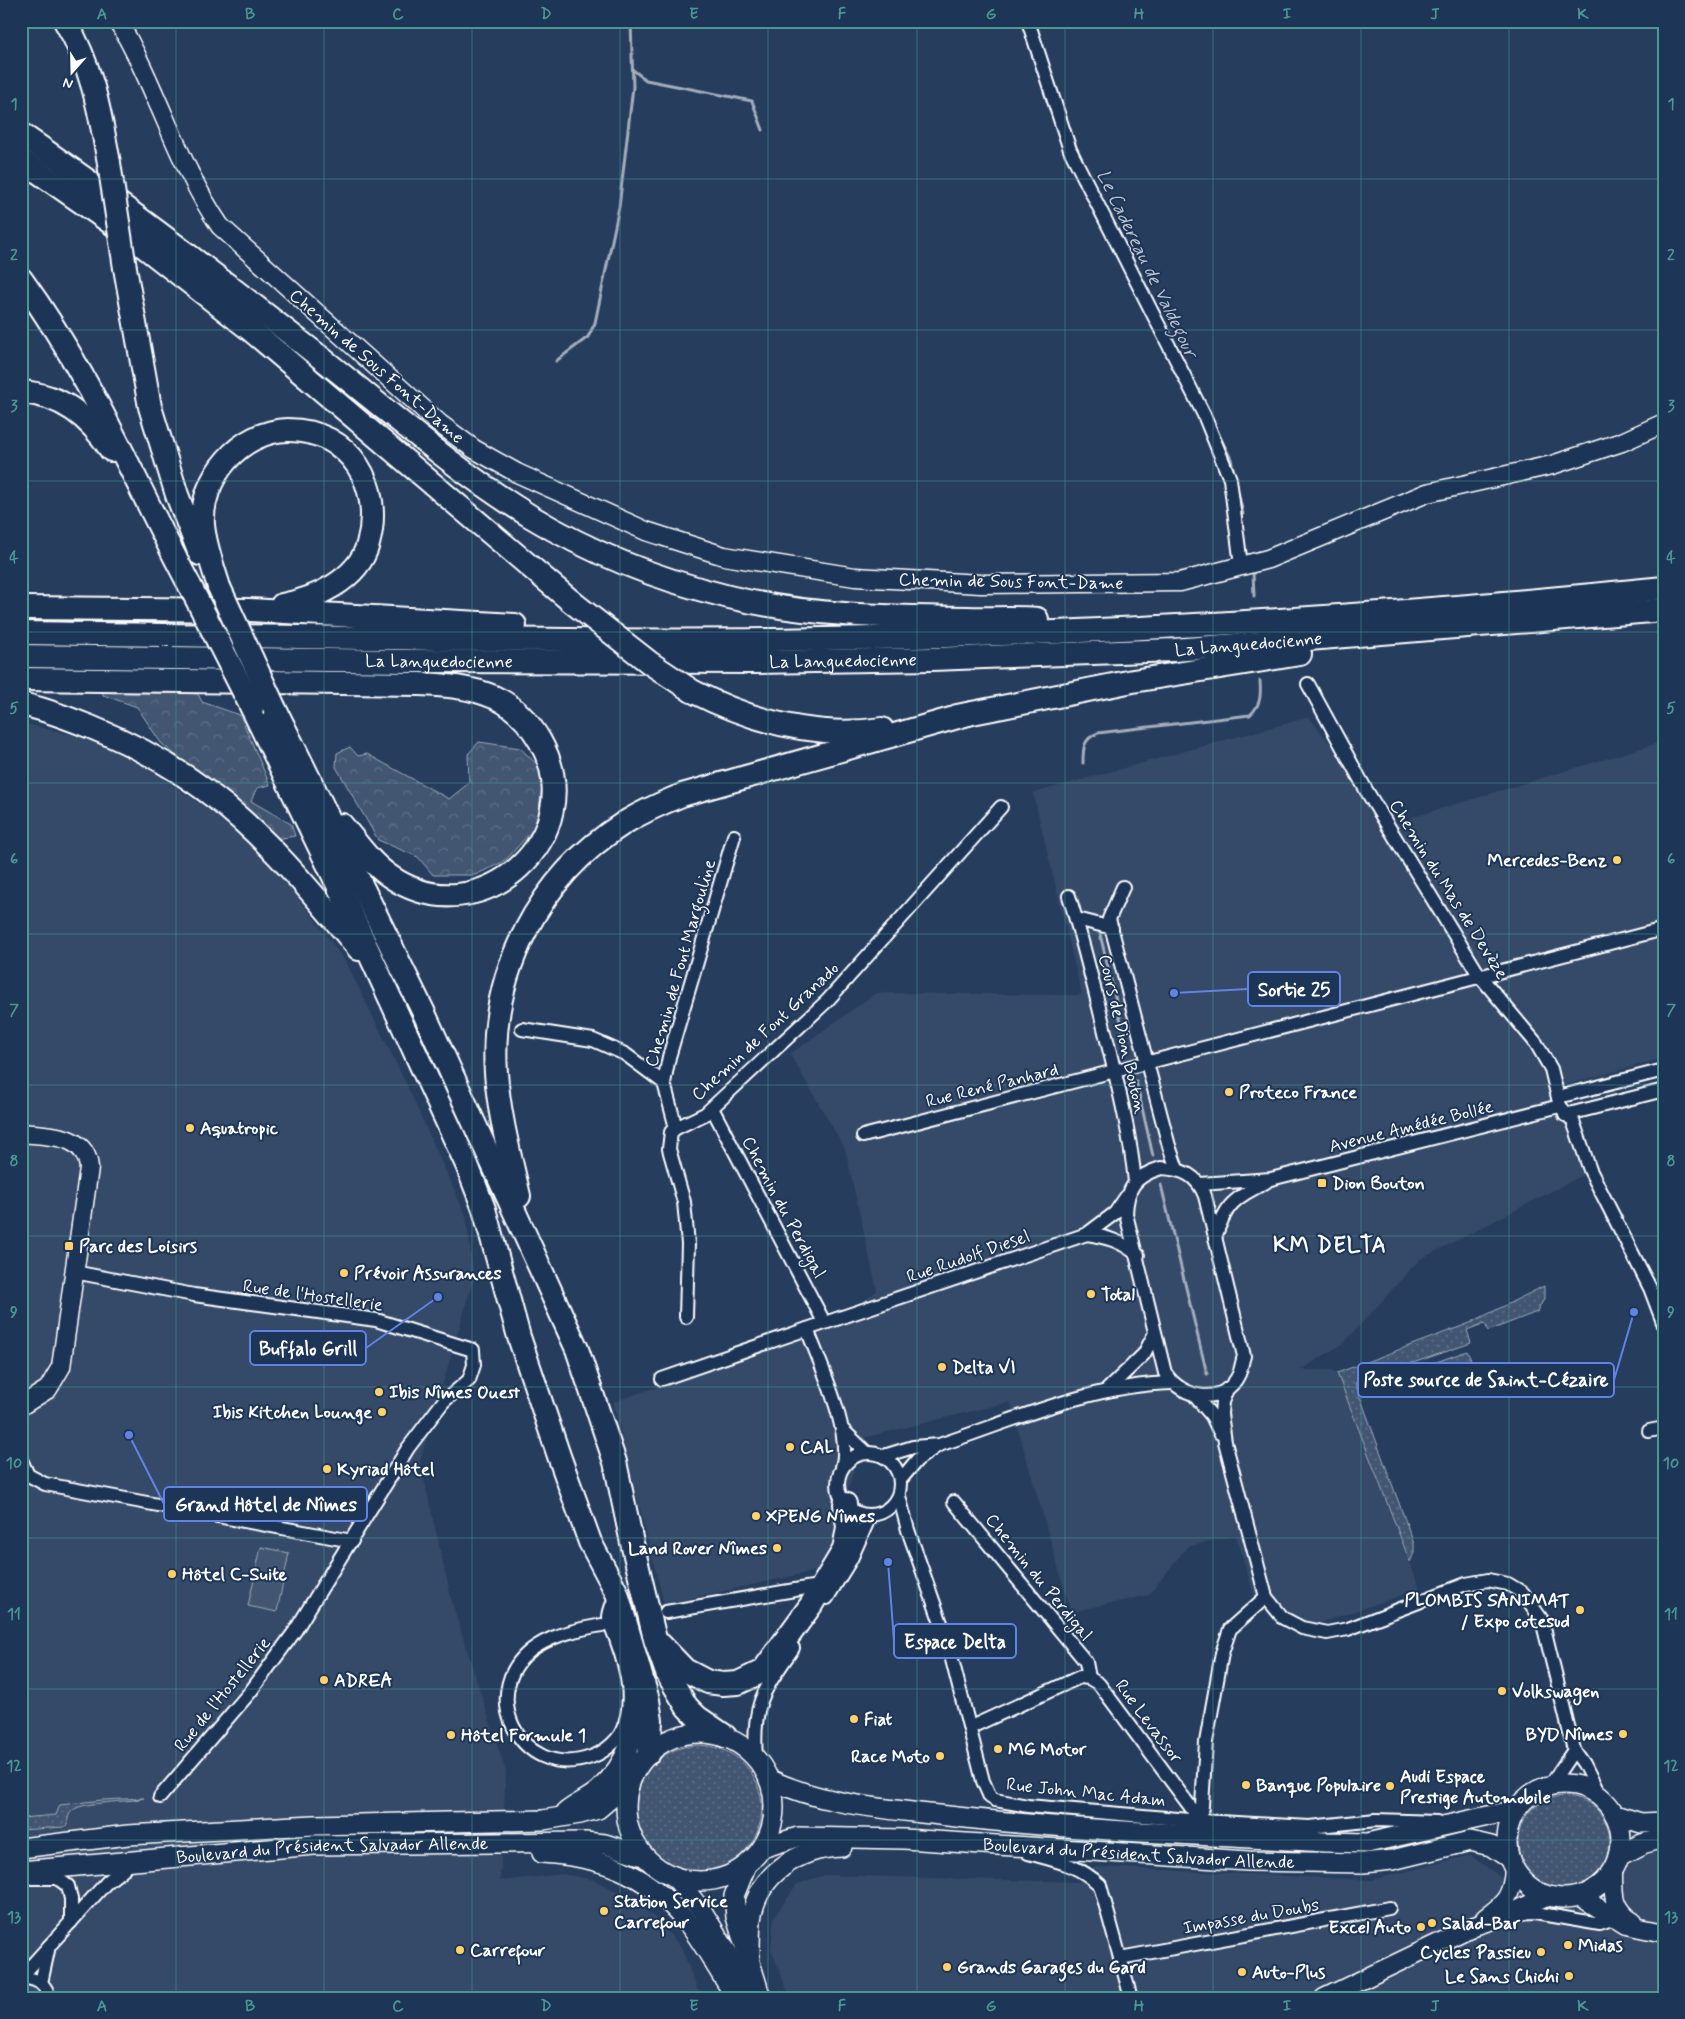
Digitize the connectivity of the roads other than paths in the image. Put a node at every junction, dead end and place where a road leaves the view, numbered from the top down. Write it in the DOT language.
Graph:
graph roads {
  1 [pos="65,21"];
  2 [pos="118,21"];
  3 [pos="1028,21"];
  4 [pos="21,134"];
  5 [pos="21,160"];
  6 [pos="21,279"];
  7 [pos="21,392"];
  8 [pos="1664,423"];
  9 [pos="146,503"];
  10 [pos="1241,565"];
  11 [pos="219,587"];
  12 [pos="1664,588"];
  13 [pos="21,603"];
  14 [pos="48,607"];
  15 [pos="21,608"];
  16 [pos="250,610"];
  17 [pos="1664,610"];
  18 [pos="1443,629"];
  19 [pos="1096,630"];
  20 [pos="21,633"];
  21 [pos="675,640"];
  22 [pos="21,656"];
  23 [pos="21,679"];
  24 [pos="1308,684"];
  25 [pos="21,704"];
  26 [pos="972,713"];
  27 [pos="316,793"];
  28 [pos="1001,807"];
  29 [pos="734,836"];
  30 [pos="1122,887"];
  31 [pos="1069,896"];
  32 [pos="1077,920"];
  33 [pos="1112,928"];
  34 [pos="1664,929"];
  35 [pos="1479,975"];
  36 [pos="385,988"];
  37 [pos="522,1029"];
  38 [pos="1148,1061"];
  39 [pos="1664,1070"];
  40 [pos="1115,1072"];
  41 [pos="664,1083"];
  42 [pos="1664,1090"];
  43 [pos="1561,1106"];
  44 [pos="712,1108"];
  45 [pos="676,1128"];
  46 [pos="21,1133"];
  47 [pos="863,1136"];
  48 [pos="1177,1169"];
  49 [pos="1271,1179"];
  50 [pos="1135,1182"];
  51 [pos="1200,1184"];
  52 [pos="1127,1196"];
  53 [pos="1087,1234"];
  54 [pos="1215,1238"];
  55 [pos="529,1242"];
  56 [pos="1138,1255"];
  57 [pos="74,1272"];
  58 [pos="686,1317"];
  59 [pos="824,1322"];
  60 [pos="1664,1325"];
  61 [pos="807,1329"];
  62 [pos="1154,1335"];
  63 [pos="662,1379"];
  64 [pos="1172,1384"];
  65 [pos="1227,1388"];
  66 [pos="1108,1389"];
  67 [pos="1195,1396"];
  68 [pos="21,1406"];
  69 [pos="1664,1428"];
  70 [pos="844,1430"];
  71 [pos="1649,1431"];
  72 [pos="1224,1442"];
  73 [pos="939,1445"];
  74 [pos="866,1452"];
  75 [pos="884,1456"];
  76 [pos="21,1460"];
  77 [pos="842,1467"];
  78 [pos="901,1479"];
  79 [pos="899,1496"];
  80 [pos="954,1502"];
  81 [pos="845,1504"];
  82 [pos="883,1512"];
  83 [pos="870,1516"];
  84 [pos="908,1530"];
  85 [pos="352,1540"];
  86 [pos="831,1584"];
  87 [pos="617,1593"];
  88 [pos="1266,1597"];
  89 [pos="666,1612"];
  90 [pos="602,1625"];
  91 [pos="656,1639"];
  92 [pos="640,1677"];
  93 [pos="1089,1678"];
  94 [pos="971,1727"];
  95 [pos="725,1736"];
  96 [pos="1574,1750"];
  97 [pos="649,1753"];
  98 [pos="756,1758"];
  99 [pos="769,1779"];
  100 [pos="629,1783"];
  101 [pos="1551,1784"];
  102 [pos="1600,1796"];
  103 [pos="160,1797"];
  104 [pos="1515,1810"];
  105 [pos="1615,1815"];
  106 [pos="559,1818"];
  107 [pos="1201,1821"];
  108 [pos="1664,1822"];
  109 [pos="1458,1823"];
  110 [pos="904,1838"];
  111 [pos="1664,1838"];
  112 [pos="314,1845"];
  113 [pos="1009,1847"];
  114 [pos="21,1848"];
  115 [pos="762,1848"];
  116 [pos="643,1856"];
  117 [pos="134,1860"];
  118 [pos="1511,1864"];
  119 [pos="1616,1864"];
  120 [pos="746,1866"];
  121 [pos="21,1871"];
  122 [pos="674,1876"];
  123 [pos="21,1877"];
  124 [pos="1546,1896"];
  125 [pos="1579,1896"];
  126 [pos="1389,1908"];
  127 [pos="1508,1915"];
  128 [pos="1615,1919"];
  129 [pos="71,1922"];
  130 [pos="1474,1926"];
  131 [pos="1655,1931"];
  132 [pos="49,1945"];
  133 [pos="750,1958"];
  134 [pos="1120,1958"];
  135 [pos="21,1978"];
  136 [pos="41,1983"];
  137 [pos="49,1998"];
  138 [pos="737,1998"];
  139 [pos="745,1998"];
  140 [pos="761,1998"];
  141 [pos="1131,1998"];
  142 [pos="1324,1998"];
  1 -- 11 [label="highway, bridge"];
  2 -- 10 [label="street, Chemin de Sous Font-Dame"];
  3 -- 10 [label="street"];
  4 -- 19 [label="highway"];
  5 -- 26 [label="highway, bridge"];
  6 -- 9 [label="highway"];
  7 -- 9 [label="highway"];
  8 -- 10 [label="street, Chemin de Sous Font-Dame"];
  9 -- 36 [label="highway, bridge"];
  11 -- 16 [label="highway"];
  11 -- 27 [label="highway, bridge"];
  12 -- 19 [label="highway, La Languedocienne"];
  13 -- 14 [label="highway"];
  14 -- 15 [label="highway"];
  14 -- 16 [label="highway"];
  16 -- 21 [label="highway"];
  17 -- 18 [label="highway, La Languedocienne"];
  18 -- 22 [label="highway, La Languedocienne"];
  18 -- 26 [label="highway"];
  19 -- 21 [label="highway, La Languedocienne"];
  20 -- 21 [label="highway, La Languedocienne"];
  23 -- 27 [label="highway"];
  24 -- 35 [label="street, Chemin du Mas de Devèze"];
  25 -- 36 [label="highway"];
  26 -- 55 [label="highway"];
  27 -- 55 [label="highway"];
  28 -- 44 [label="street, Chemin de Font Granado"];
  29 -- 41 [label="street, Chemin de Font Margouline"];
  30 -- 33 [label="street, Cours de Dion Bouton"];
  31 -- 32 [label="street, Cours de Dion Bouton"];
  32 -- 33 [label="street"];
  32 -- 40 [label="street, Cours de Dion Bouton"];
  33 -- 38 [label="street, Cours de Dion Bouton"];
  34 -- 35 [label="street, Rue René Panhard"];
  35 -- 38 [label="street, Rue René Panhard"];
  35 -- 43 [label="street, Chemin du Mas de Devèze"];
  36 -- 87 [label="highway"];
  37 -- 41 [label="street"];
  38 -- 40 [label="street, Rue René Panhard"];
  38 -- 48 [label="street, Cours de Dion Bouton"];
  39 -- 43 [label="street, Avenue Amédée Bollée"];
  40 -- 47 [label="street, Rue René Panhard"];
  40 -- 50 [label="street, Cours de Dion Bouton"];
  41 -- 45 [label="street, Chemin de Font Margouline"];
  42 -- 43 [label="street, Avenue Amédée Bollée"];
  43 -- 49 [label="street, Avenue Amédée Bollée"];
  43 -- 60 [label="street, Chemin du Mas de Devèze"];
  44 -- 45 [label="street, Chemin de Font Granado"];
  44 -- 59 [label="street, Chemin du Perdigal"];
  45 -- 58 [label="street"];
  46 -- 57 [label="street"];
  48 -- 50 [label="street"];
  48 -- 51 [label="street"];
  49 -- 51 [label="street, Avenue Amédée Bollée"];
  49 -- 54 [label="street, Avenue Amédée Bollée"];
  50 -- 52 [label="street, Rue Rudolf Diesel"];
  51 -- 54 [label="street"];
  52 -- 53 [label="street, Rue Rudolf Diesel"];
  52 -- 56 [label="street"];
  53 -- 56 [label="street"];
  53 -- 59 [label="street, Rue Rudolf Diesel"];
  54 -- 65 [label="street"];
  55 -- 91 [label="highway"];
  56 -- 62 [label="street"];
  57 -- 68 [label="street"];
  57 -- 85 [label="street, Rue de l'Hostellerie"];
  59 -- 61 [label="street, Rue Rudolf Diesel"];
  61 -- 63 [label="street, Rue Rudolf Diesel"];
  61 -- 70 [label="street"];
  62 -- 64 [label="street"];
  62 -- 66 [label="street"];
  64 -- 66 [label="street"];
  64 -- 67 [label="street"];
  65 -- 67 [label="street"];
  65 -- 72 [label="street"];
  66 -- 73 [label="street"];
  67 -- 72 [label="street"];
  69 -- 71 [label="street"];
  70 -- 74 [label="street"];
  70 -- 77 [label="street"];
  72 -- 88 [label="street"];
  73 -- 75 [label="street"];
  73 -- 78 [label="street"];
  74 -- 75 [label="street"];
  74 -- 77 [label="street"];
  75 -- 78 [label="street"];
  76 -- 85 [label="street"];
  77 -- 81 [label="street"];
  78 -- 79 [label="street"];
  79 -- 82 [label="street"];
  79 -- 84 [label="street, Rue John Mac Adam"];
  80 -- 93 [label="street, Chemin du Perdigal"];
  81 -- 83 [label="street"];
  81 -- 86 [label="highway"];
  82 -- 83 [label="street"];
  82 -- 84 [label="street"];
  83 -- 86 [label="street"];
  84 -- 94 [label="street, Rue John Mac Adam"];
  85 -- 103 [label="street, Rue de l'Hostellerie"];
  86 -- 89 [label="street"];
  86 -- 91 [label="highway"];
  86 -- 98 [label="street"];
  87 -- 90 [label="street"];
  87 -- 92 [label="highway"];
  88 -- 96 [label="street"];
  88 -- 107 [label="street"];
  91 -- 95 [label="highway"];
  92 -- 97 [label="highway"];
  92 -- 106 [label="main road"];
  93 -- 94 [label="street, Rue Levassor"];
  93 -- 107 [label="street, Rue Levassor"];
  94 -- 107 [label="street, Rue John Mac Adam"];
  95 -- 97 [label="main road"];
  95 -- 98 [label="main road"];
  96 -- 101 [label="street"];
  96 -- 102 [label="street"];
  97 -- 100 [label="main road"];
  98 -- 99 [label="main road"];
  99 -- 109 [label="main road, Boulevard du Président Salvador Allende"];
  99 -- 115 [label="main road"];
  100 -- 106 [label="main road, Boulevard du Président Salvador Allende"];
  100 -- 116 [label="main road"];
  101 -- 102 [label="main road"];
  101 -- 104 [label="main road"];
  102 -- 105 [label="main road"];
  104 -- 109 [label="main road, Boulevard du Président Salvador Allende"];
  104 -- 118 [label="main road"];
  105 -- 108 [label="main road"];
  105 -- 119 [label="main road"];
  106 -- 114 [label="main road, Boulevard du Président Salvador Allende"];
  107 -- 109 [label="street, Rue John Mac Adam"];
  110 -- 113 [label="main road, Boulevard du Président Salvador Allende"];
  110 -- 115 [label="main road, Boulevard du Président Salvador Allende"];
  110 -- 133 [label="main road"];
  111 -- 119 [label="main road"];
  112 -- 116 [label="main road, Boulevard du Président Salvador Allende"];
  112 -- 117 [label="main road, Boulevard du Président Salvador Allende"];
  112 -- 138 [label="main road"];
  113 -- 118 [label="main road, Boulevard du Président Salvador Allende"];
  113 -- 134 [label="street"];
  115 -- 120 [label="main road"];
  116 -- 122 [label="main road"];
  117 -- 121 [label="main road, Boulevard du Président Salvador Allende"];
  117 -- 129 [label="street"];
  118 -- 124 [label="main road"];
  118 -- 130 [label="street"];
  119 -- 125 [label="main road"];
  119 -- 131 [label="street"];
  120 -- 122 [label="main road"];
  120 -- 133 [label="main road"];
  122 -- 139 [label="main road"];
  123 -- 129 [label="street"];
  124 -- 125 [label="main road"];
  124 -- 127 [label="street"];
  125 -- 128 [label="street"];
  126 -- 134 [label="street, Impasse du Doubs"];
  127 -- 128 [label="street"];
  127 -- 130 [label="street"];
  128 -- 131 [label="street"];
  129 -- 132 [label="street"];
  130 -- 142 [label="street"];
  132 -- 135 [label="street"];
  132 -- 136 [label="street"];
  133 -- 140 [label="main road"];
  134 -- 141 [label="street"];
  135 -- 136 [label="street"];
  136 -- 137 [label="street"];
}
